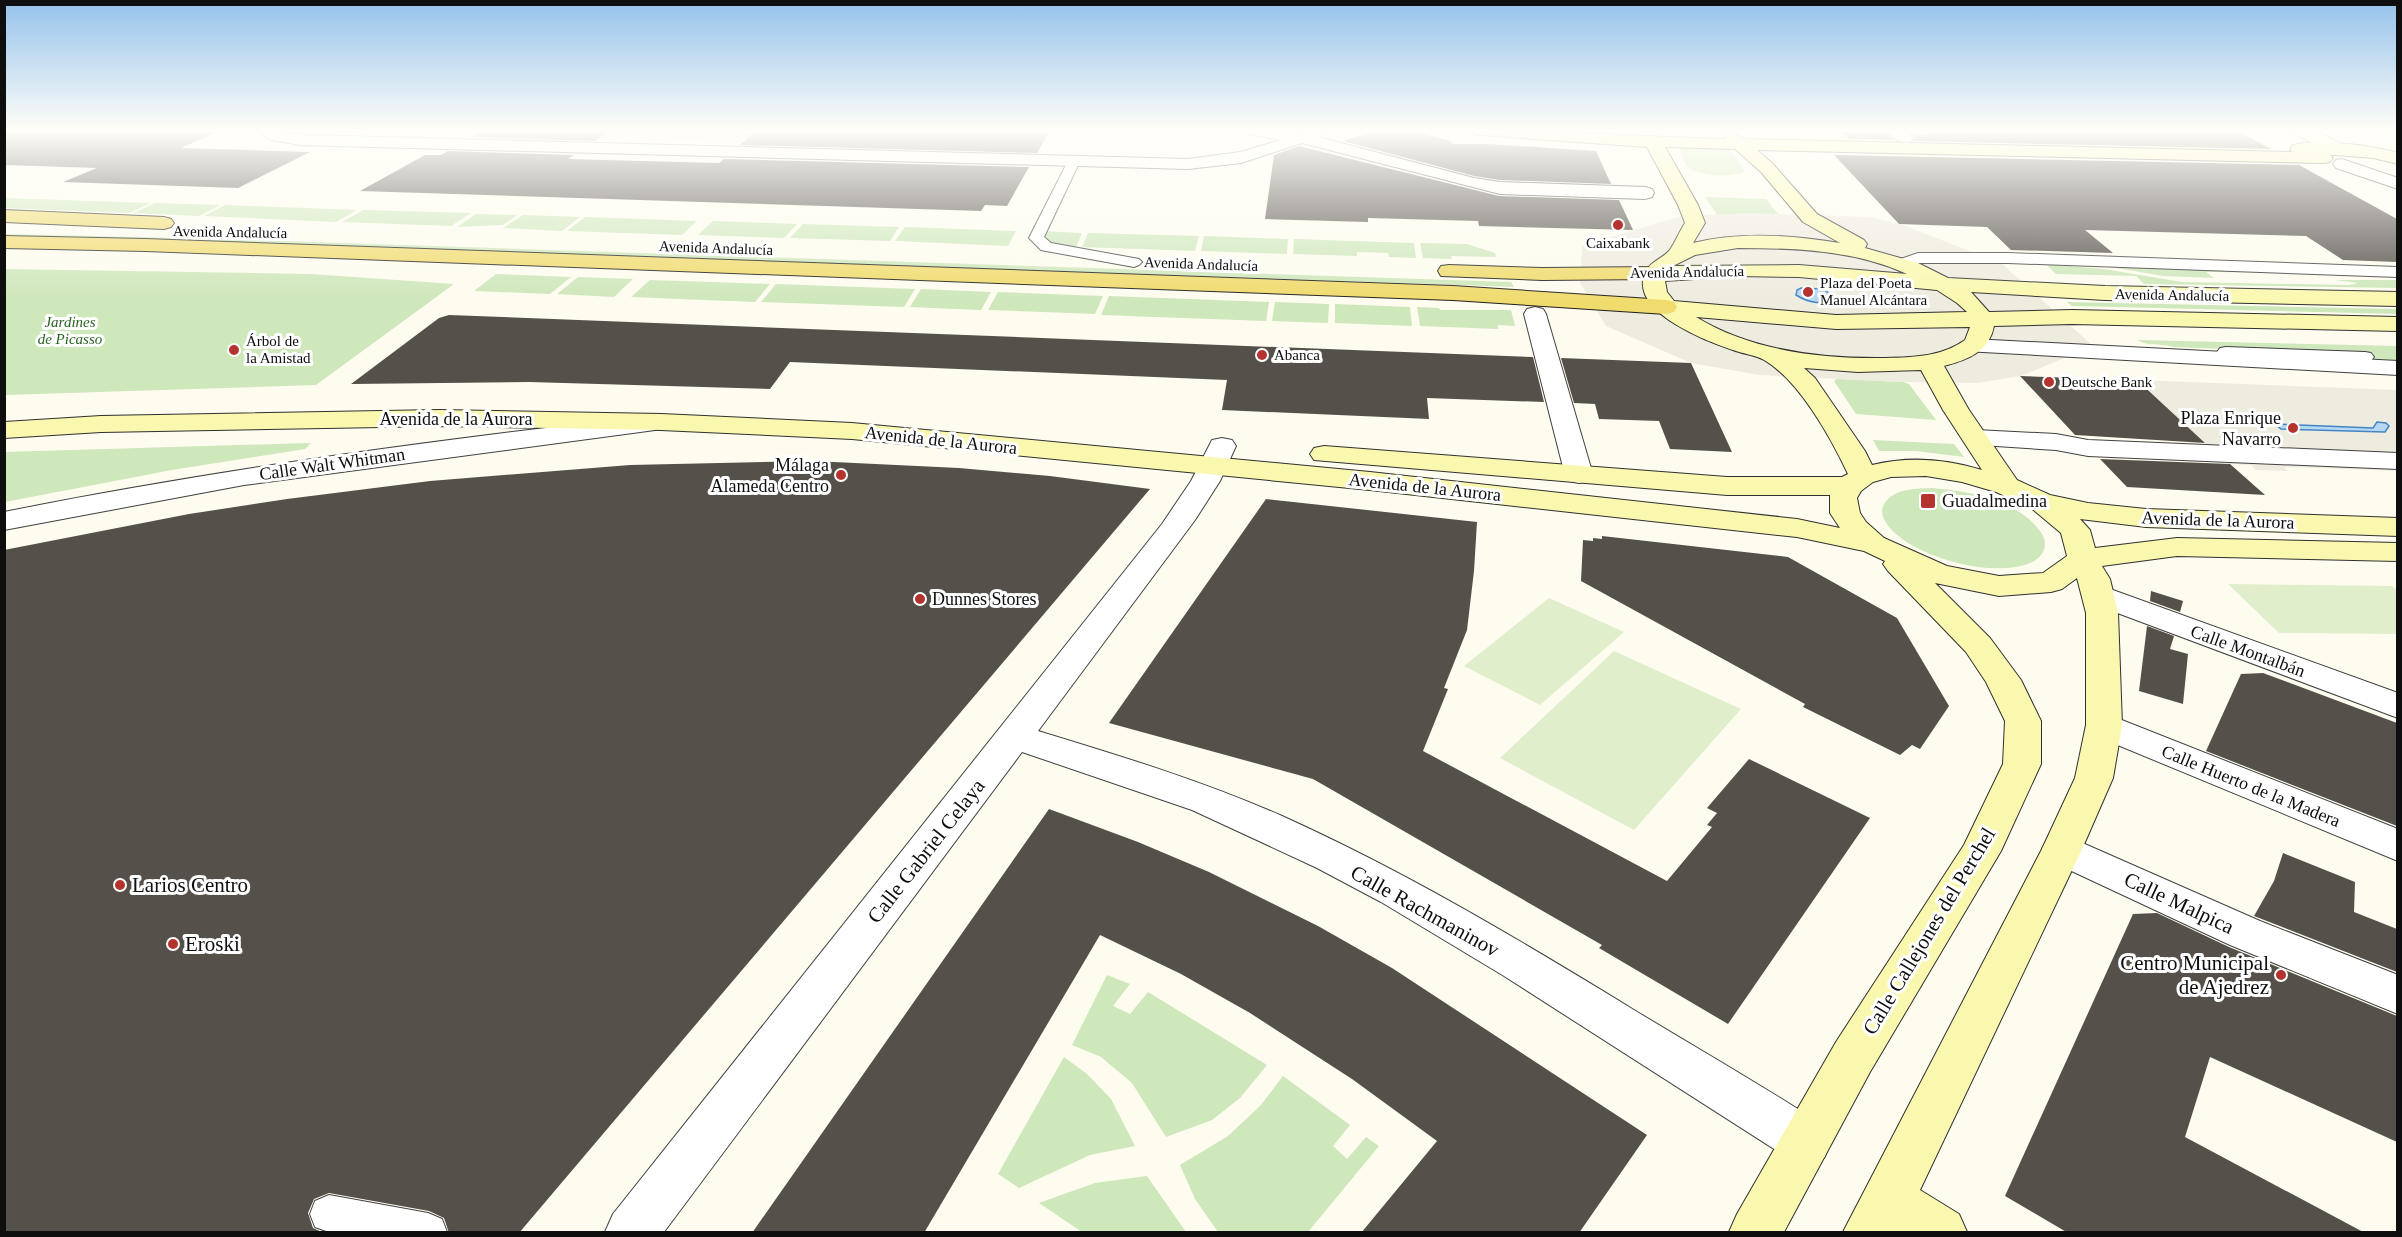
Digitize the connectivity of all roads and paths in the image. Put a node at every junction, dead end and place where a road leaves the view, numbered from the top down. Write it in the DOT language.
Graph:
graph roads {
  1 [pos="1061,188"];
  2 [pos="1495,188"];
  3 [pos="1680,188"];
  4 [pos="1784,188"];
  5 [pos="1645,193"];
  6 [pos="10,216"];
  7 [pos="181,224"];
  8 [pos="4,229"];
  9 [pos="285,231"];
  10 [pos="309,242"];
  11 [pos="4,243"];
  12 [pos="4,254"];
  13 [pos="1678,254"];
  14 [pos="2053,260"];
  15 [pos="1134,262"];
  16 [pos="1900,264"];
  17 [pos="1297,267"];
  18 [pos="1430,271"];
  19 [pos="2397,272"];
  20 [pos="1655,273"];
  21 [pos="2209,275"];
  22 [pos="2397,276"];
  23 [pos="2315,283"];
  24 [pos="1946,284"];
  25 [pos="2397,299"];
  26 [pos="1666,307"];
  27 [pos="1535,314"];
  28 [pos="1982,320"];
  29 [pos="2397,324"];
  30 [pos="1972,346"];
  31 [pos="1773,355"];
  32 [pos="2132,356"];
  33 [pos="2365,357"];
  34 [pos="1930,362"];
  35 [pos="2397,369"];
  36 [pos="4,416"];
  37 [pos="661,422"];
  38 [pos="4,430"];
  39 [pos="1976,438"];
  40 [pos="1219,456"];
  41 [pos="2397,461"];
  42 [pos="1579,475"];
  43 [pos="1856,481"];
  44 [pos="2006,486"];
  45 [pos="2040,501"];
  46 [pos="4,521"];
  47 [pos="2397,527"];
  48 [pos="1878,548"];
  49 [pos="2397,552"];
  50 [pos="2091,578"];
  51 [pos="2397,706"];
  52 [pos="2104,725"];
  53 [pos="1015,737"];
  54 [pos="2397,846"];
  55 [pos="2062,849"];
  56 [pos="2397,995"];
  57 [pos="1806,1142"];
  58 [pos="330,1214"];
  59 [pos="1879,1216"];
  60 [pos="428,1233"];
  61 [pos="632,1233"];
  62 [pos="1755,1233"];
  63 [pos="1940,1233"];
  1 -- 15 [label="lane"];
  2 -- 5 [label="street"];
  3 -- 13 [label="main road"];
  4 -- 16 [label="main road"];
  6 -- 7 [label="main road"];
  8 -- 10 [label="main road, Avenida Andalucía"];
  9 -- 10 [label="main road"];
  10 -- 11 [label="main road, Avenida Andalucía"];
  10 -- 12 [label="main road, Avenida Andalucía"];
  10 -- 15 [label="main road, Avenida Andalucía"];
  10 -- 26 [label="main road, Avenida Andalucía"];
  13 -- 16 [label="main road"];
  13 -- 20 [label="main road"];
  14 -- 16 [label="lane"];
  14 -- 19 [label="lane"];
  14 -- 23 [label="lane"];
  15 -- 17 [label="main road, Avenida Andalucía"];
  16 -- 24 [label="main road"];
  18 -- 20 [label="main road, Avenida Andalucía"];
  20 -- 24 [label="main road, Avenida Andalucía"];
  20 -- 26 [label="main road"];
  21 -- 22 [label="lane"];
  24 -- 25 [label="main road, Avenida Andalucía"];
  24 -- 28 [label="main road"];
  26 -- 28 [label="main road, Avenida Andalucía"];
  26 -- 31 [label="main road"];
  27 -- 42 [label="street"];
  28 -- 29 [label="main road, Avenida Andalucía"];
  28 -- 30 [label="main road"];
  30 -- 32 [label="street"];
  30 -- 34 [label="main road"];
  31 -- 34 [label="main road"];
  31 -- 43 [label="main road"];
  32 -- 33 [label="lane"];
  32 -- 35 [label="street"];
  34 -- 39 [label="main road"];
  36 -- 40 [label="main road, Avenida de la Aurora"];
  37 -- 38 [label="main road, Avenida de la Aurora"];
  37 -- 40 [label="main road, Avenida de la Aurora"];
  37 -- 46 [label="street, Calle Walt Whitman"];
  39 -- 41 [label="street"];
  39 -- 44 [label="main road"];
  40 -- 42 [label="main road, Avenida de la Aurora"];
  40 -- 48 [label="main road, Avenida de la Aurora"];
  40 -- 53 [label="street, Calle Gabriel Celaya"];
  42 -- 43 [label="main road, Avenida de la Aurora"];
  43 -- 44 [label="main road, Avenida de la Aurora"];
  43 -- 48 [label="main road, Calle Callejones del Perchel"];
  44 -- 45 [label="main road, Avenida de la Aurora"];
  45 -- 47 [label="main road, Avenida de la Aurora"];
  45 -- 50 [label="main road"];
  48 -- 50 [label="main road"];
  48 -- 57 [label="main road, Calle Callejones del Perchel"];
  49 -- 50 [label="main road, Avenida de la Aurora"];
  50 -- 51 [label="street, Calle Montalbán"];
  50 -- 52 [label="main road"];
  52 -- 54 [label="street, Calle Huerto de la Madera"];
  52 -- 55 [label="main road"];
  53 -- 57 [label="street, Calle Rachmaninov"];
  53 -- 61 [label="street, Calle Gabriel Celaya"];
  55 -- 56 [label="street, Calle Malpica"];
  55 -- 59 [label="main road"];
  57 -- 62 [label="main road, Calle Callejones del Perchel"];
  58 -- 60 [label="lane"];
  59 -- 63 [label="main road"];
}
